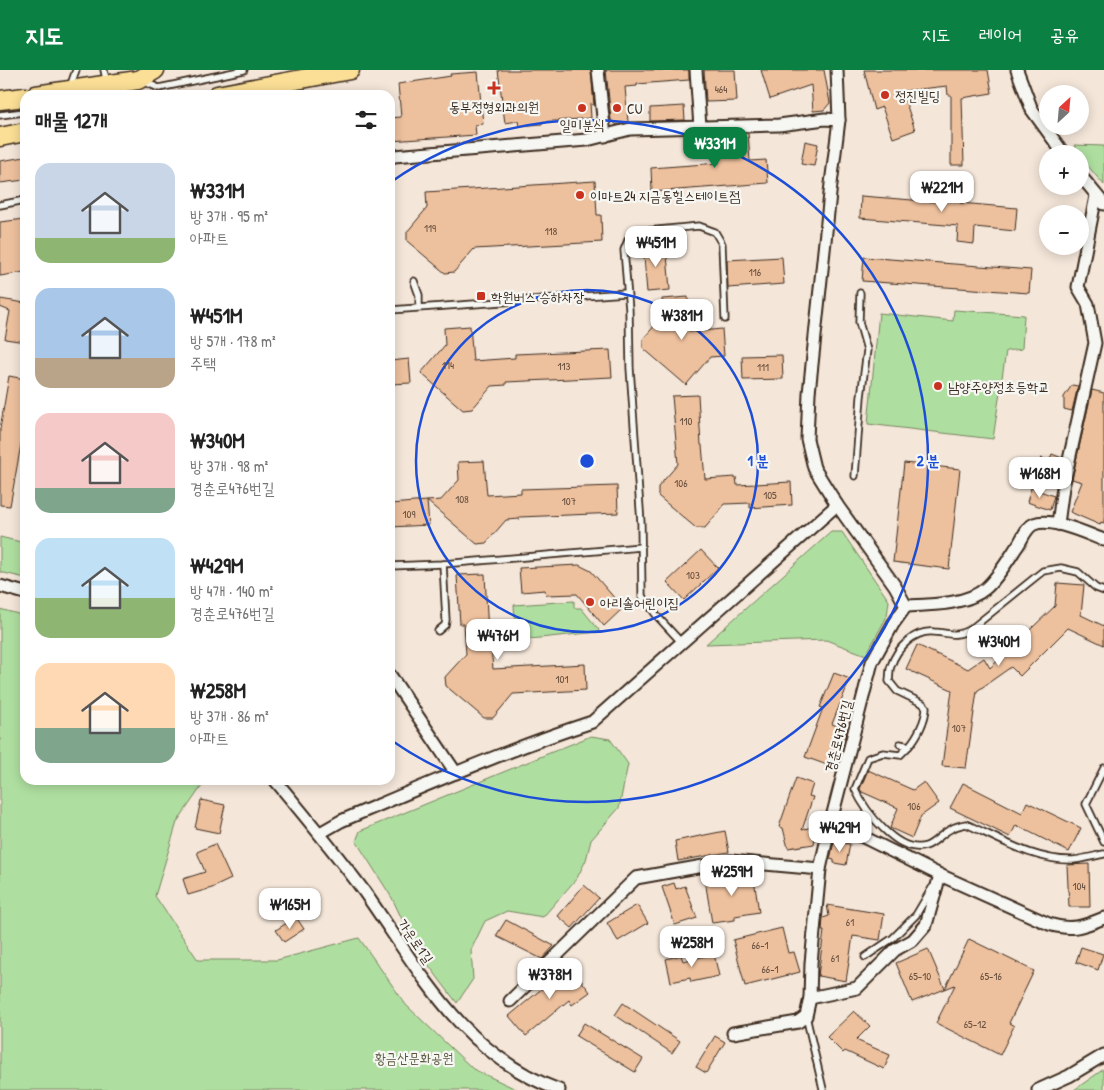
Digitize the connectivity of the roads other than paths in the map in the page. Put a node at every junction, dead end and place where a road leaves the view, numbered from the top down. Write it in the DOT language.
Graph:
graph roads {
  1 [pos="76,70"];
  2 [pos="155,70"];
  3 [pos="244,70"];
  4 [pos="350,70"];
  5 [pos="598,70"];
  6 [pos="696,70"];
  7 [pos="837,70"];
  8 [pos="1017,70"];
  9 [pos="108,78"];
  10 [pos="138,80"];
  11 [pos="68,90"];
  12 [pos="244,90"];
  13 [pos="20,98"];
  14 [pos="0,100"];
  15 [pos="20,113"];
  16 [pos="0,115"];
  17 [pos="840,120"];
  18 [pos="700,127"];
  19 [pos="20,133"];
  20 [pos="605,136"];
  21 [pos="0,137"];
  22 [pos="1057,145"];
  23 [pos="395,156"];
  24 [pos="1089,186"];
  25 [pos="1100,200"];
  26 [pos="20,201"];
  27 [pos="0,205"];
  28 [pos="414,281"];
  29 [pos="626,293"];
  30 [pos="860,293"];
  31 [pos="419,307"];
  32 [pos="395,309"];
  33 [pos="725,319"];
  34 [pos="855,476"];
  35 [pos="837,505"];
  36 [pos="1058,524"];
  37 [pos="1104,540"];
  38 [pos="640,547"];
  39 [pos="444,564"];
  40 [pos="395,566"];
  41 [pos="0,586"];
  42 [pos="20,591"];
  43 [pos="1104,592"];
  44 [pos="906,606"];
  45 [pos="438,631"];
  46 [pos="681,642"];
  47 [pos="395,682"];
  48 [pos="900,744"];
  49 [pos="908,746"];
  50 [pos="1104,768"];
  51 [pos="456,773"];
  52 [pos="279,785"];
  53 [pos="831,821"];
  54 [pos="320,833"];
  55 [pos="1104,842"];
  56 [pos="1104,854"];
  57 [pos="820,869"];
  58 [pos="940,875"];
  59 [pos="1104,918"];
  60 [pos="864,957"];
  61 [pos="810,998"];
  62 [pos="510,1001"];
  63 [pos="806,1016"];
  64 [pos="733,1033"];
  65 [pos="1104,1055"];
  66 [pos="823,1089"];
  67 [pos="559,1090"];
  68 [pos="1038,1090"];
  1 -- 11 [label="lane"];
  2 -- 10 [label="main road"];
  3 -- 10 [label="lane"];
  4 -- 12 [label="main road"];
  5 -- 20 [label="street"];
  6 -- 18 [label="street"];
  7 -- 17 [label="street"];
  8 -- 22 [label="street"];
  9 -- 10 [label="main road"];
  9 -- 11 [label="main road"];
  13 -- 14 [label="main road"];
  15 -- 16 [label="lane"];
  17 -- 18 [label="street"];
  17 -- 35 [label="street"];
  18 -- 20 [label="street"];
  19 -- 21 [label="main road"];
  20 -- 23 [label="street"];
  24 -- 25 [label="street"];
  25 -- 36 [label="street"];
  26 -- 27 [label="lane"];
  28 -- 31 [label="lane"];
  29 -- 31 [label="lane"];
  29 -- 33 [label="lane"];
  29 -- 38 [label="lane"];
  30 -- 34 [label="lane"];
  31 -- 32 [label="lane"];
  35 -- 44 [label="street"];
  35 -- 46 [label="street"];
  36 -- 37 [label="street"];
  36 -- 44 [label="street"];
  38 -- 39 [label="lane"];
  38 -- 46 [label="lane"];
  39 -- 40 [label="lane"];
  39 -- 45 [label="lane"];
  41 -- 42 [label="street"];
  43 -- 49 [label="lane"];
  44 -- 53 [label="street, 경춘로476번길"];
  46 -- 51 [label="street"];
  47 -- 51 [label="street"];
  48 -- 49 [label="lane"];
  49 -- 56 [label="lane"];
  50 -- 55 [label="lane"];
  51 -- 54 [label="street"];
  52 -- 54 [label="street, 가운로1길"];
  53 -- 57 [label="street, 경춘로476번길"];
  53 -- 58 [label="street"];
  54 -- 67 [label="street, 가운로1길"];
  57 -- 61 [label="street, 경춘로476번길"];
  57 -- 62 [label="street"];
  58 -- 59 [label="street"];
  58 -- 60 [label="lane"];
  58 -- 61 [label="street"];
  61 -- 63 [label="street, 경춘로476번길"];
  63 -- 64 [label="street"];
  63 -- 66 [label="lane"];
  65 -- 68 [label="street"];
}
